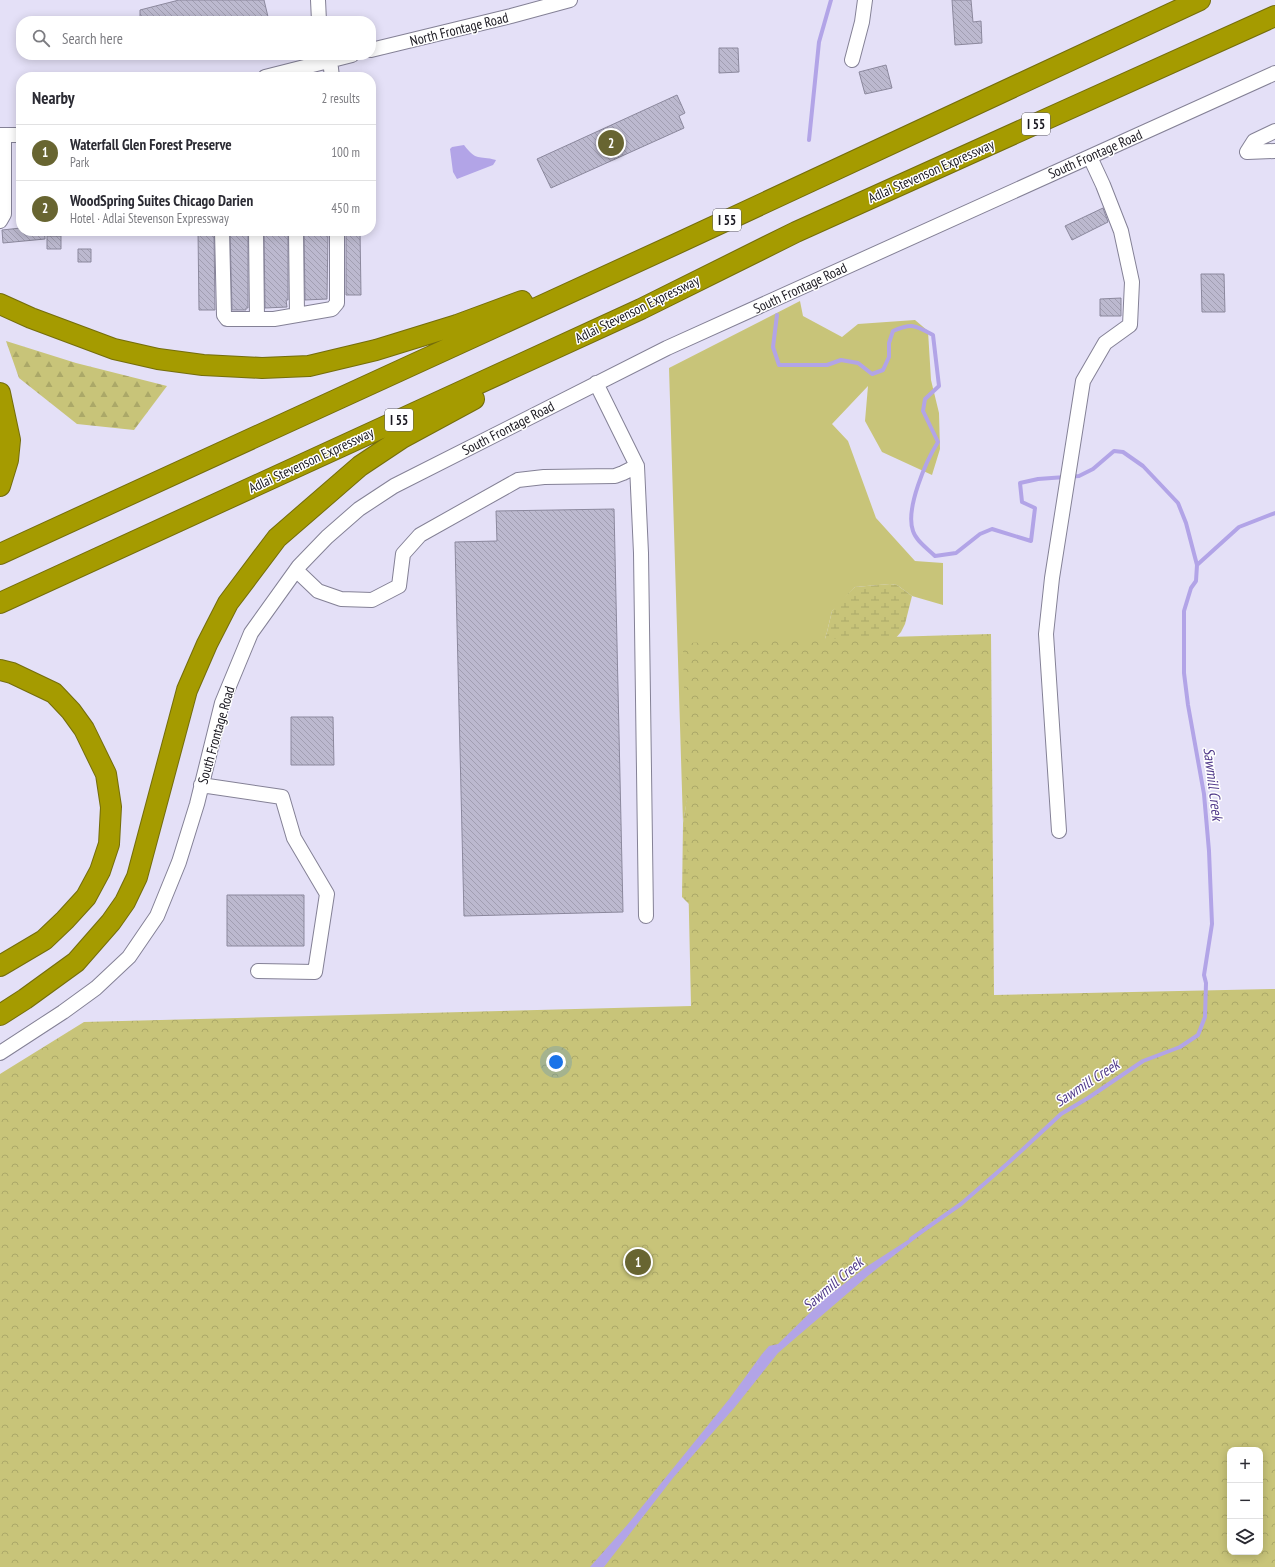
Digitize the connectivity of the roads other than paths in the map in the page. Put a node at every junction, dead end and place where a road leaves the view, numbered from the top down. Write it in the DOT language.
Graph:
graph roads {
  1 [pos="318,0"];
  2 [pos="570,0"];
  3 [pos="864,0"];
  4 [pos="1200,0"];
  5 [pos="534,4"];
  6 [pos="319,16"];
  7 [pos="1275,16"];
  8 [pos="376,49"];
  9 [pos="320,60"];
  10 [pos="324,60"];
  11 [pos="852,60"];
  12 [pos="281,72"];
  13 [pos="330,72"];
  14 [pos="1275,73"];
  15 [pos="1275,131"];
  16 [pos="2,135"];
  17 [pos="16,135"];
  18 [pos="1275,151"];
  19 [pos="1090,156"];
  20 [pos="0,221"];
  21 [pos="222,236"];
  22 [pos="256,236"];
  23 [pos="296,236"];
  24 [pos="337,236"];
  25 [pos="676,244"];
  26 [pos="0,304"];
  27 [pos="640,309"];
  28 [pos="297,315"];
  29 [pos="257,319"];
  30 [pos="596,383"];
  31 [pos="0,393"];
  32 [pos="637,466"];
  33 [pos="0,486"];
  34 [pos="0,554"];
  35 [pos="296,570"];
  36 [pos="0,603"];
  37 [pos="0,670"];
  38 [pos="201,786"];
  39 [pos="1059,832"];
  40 [pos="646,916"];
  41 [pos="0,966"];
  42 [pos="258,971"];
  43 [pos="0,1015"];
  44 [pos="0,1053"];
  1 -- 6 [label="street"];
  2 -- 5 [label="street, North Frontage Road"];
  3 -- 11 [label="street"];
  4 -- 25 [label="highway, I 55"];
  5 -- 8 [label="street, North Frontage Road"];
  7 -- 27 [label="highway, Adlai Stevenson Expressway / I 55"];
  9 -- 12 [label="street"];
  10 -- 13 [label="street"];
  14 -- 19 [label="street, South Frontage Road"];
  15 -- 18 [label="street"];
  16 -- 17 [label="street"];
  16 -- 20 [label="street"];
  19 -- 30 [label="street, South Frontage Road"];
  19 -- 39 [label="street"];
  21 -- 29 [label="street"];
  22 -- 29 [label="street"];
  23 -- 28 [label="street"];
  24 -- 28 [label="street"];
  25 -- 26 [label="highway"];
  25 -- 34 [label="highway, I 55"];
  27 -- 36 [label="highway, Adlai Stevenson Expressway / I 55"];
  27 -- 43 [label="highway"];
  28 -- 29 [label="street"];
  30 -- 32 [label="street"];
  30 -- 35 [label="street, South Frontage Road"];
  31 -- 33 [label="highway"];
  32 -- 35 [label="street"];
  32 -- 40 [label="street"];
  35 -- 38 [label="street, South Frontage Road"];
  37 -- 41 [label="highway"];
  38 -- 42 [label="street"];
  38 -- 44 [label="street, South Frontage Road"];
}
